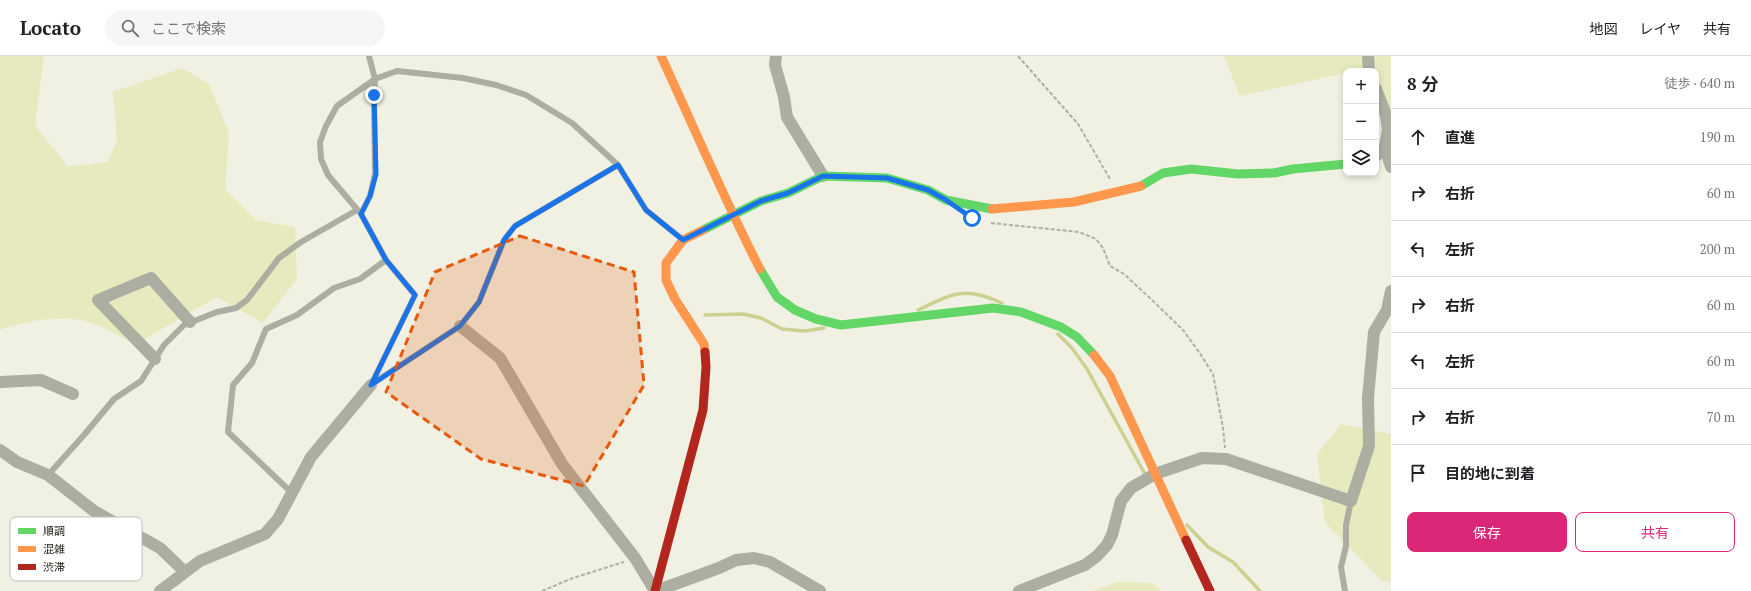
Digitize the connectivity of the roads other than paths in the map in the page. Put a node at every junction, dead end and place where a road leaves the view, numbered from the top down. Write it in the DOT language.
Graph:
graph roads {
  1 [pos="369,56"];
  2 [pos="661,56"];
  3 [pos="776,56"];
  4 [pos="1368,56"];
  5 [pos="1369,68"];
  6 [pos="375,79"];
  7 [pos="1379,97"];
  8 [pos="1385,147"];
  9 [pos="1379,153"];
  10 [pos="1343,164"];
  11 [pos="618,165"];
  12 [pos="1391,167"];
  13 [pos="823,176"];
  14 [pos="359,212"];
  15 [pos="732,215"];
  16 [pos="683,240"];
  17 [pos="386,260"];
  18 [pos="1391,292"];
  19 [pos="190,322"];
  20 [pos="460,326"];
  21 [pos="155,359"];
  22 [pos="0,382"];
  23 [pos="371,385"];
  24 [pos="73,394"];
  25 [pos="0,450"];
  26 [pos="1155,474"];
  27 [pos="48,475"];
  28 [pos="292,493"];
  29 [pos="1351,501"];
  30 [pos="105,517"];
  31 [pos="142,538"];
  32 [pos="185,572"];
  33 [pos="160,591"];
  34 [pos="656,591"];
  35 [pos="820,591"];
  36 [pos="1019,591"];
  37 [pos="1210,591"];
  38 [pos="1345,591"];
  1 -- 6 [label="lane"];
  2 -- 15 [label="street"];
  3 -- 13 [label="street"];
  4 -- 5 [label="street"];
  6 -- 11 [label="lane"];
  6 -- 14 [label="lane"];
  6 -- 14 [label="lane"];
  7 -- 8 [label="street"];
  8 -- 9 [label="street"];
  8 -- 12 [label="street"];
  10 -- 13 [label="street"];
  11 -- 16 [label="lane"];
  11 -- 20 [label="lane"];
  13 -- 15 [label="street"];
  14 -- 17 [label="lane"];
  14 -- 19 [label="lane"];
  15 -- 16 [label="street"];
  15 -- 26 [label="street"];
  16 -- 34 [label="street"];
  17 -- 23 [label="lane"];
  17 -- 28 [label="lane"];
  18 -- 29 [label="street"];
  19 -- 21 [label="lane"];
  19 -- 21 [label="street"];
  20 -- 23 [label="lane"];
  20 -- 34 [label="street"];
  21 -- 27 [label="lane"];
  22 -- 24 [label="street"];
  23 -- 28 [label="street"];
  25 -- 27 [label="street"];
  26 -- 29 [label="street"];
  26 -- 36 [label="street"];
  26 -- 37 [label="street"];
  27 -- 30 [label="street"];
  28 -- 32 [label="street"];
  29 -- 38 [label="lane"];
  31 -- 32 [label="street"];
  32 -- 33 [label="street"];
  34 -- 35 [label="street"];
}
